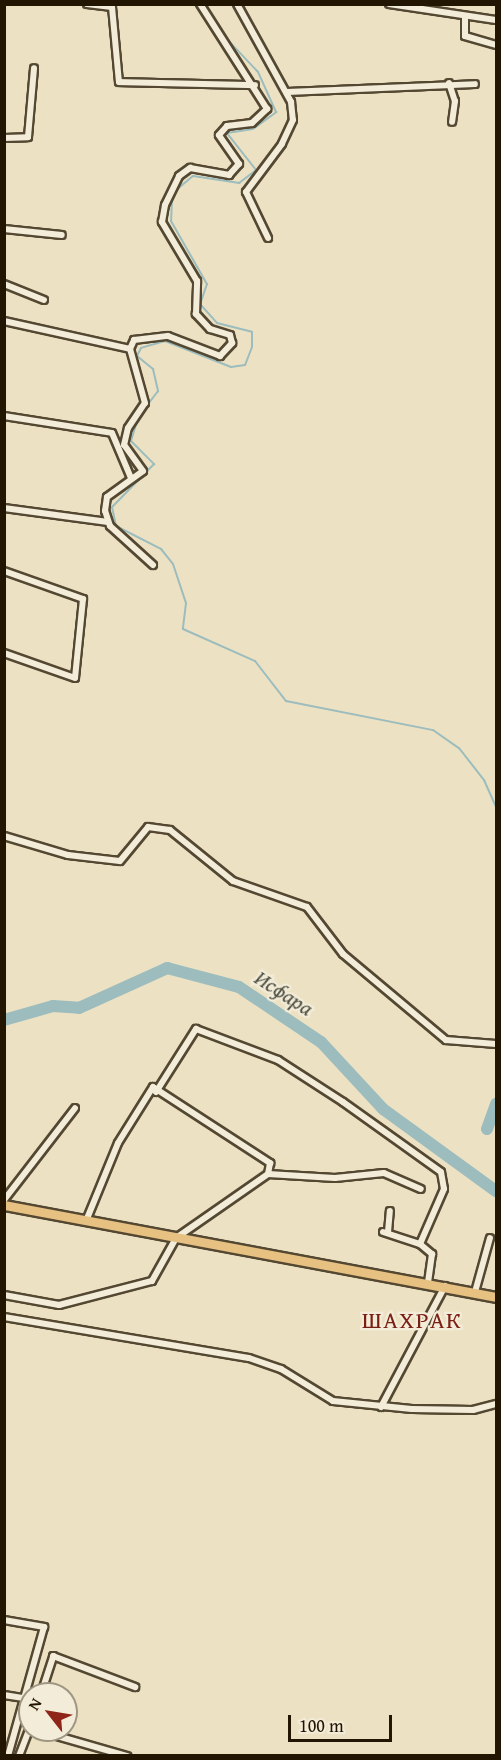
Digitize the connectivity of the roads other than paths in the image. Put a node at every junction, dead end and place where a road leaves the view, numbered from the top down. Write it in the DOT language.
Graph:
graph roads {
  1 [pos="87,4"];
  2 [pos="200,4"];
  3 [pos="237,4"];
  4 [pos="389,4"];
  5 [pos="465,18"];
  6 [pos="496,20"];
  7 [pos="496,45"];
  8 [pos="34,68"];
  9 [pos="449,83"];
  10 [pos="475,84"];
  11 [pos="255,85"];
  12 [pos="287,92"];
  13 [pos="452,122"];
  14 [pos="4,138"];
  15 [pos="4,229"];
  16 [pos="63,235"];
  17 [pos="268,238"];
  18 [pos="4,284"];
  19 [pos="44,300"];
  20 [pos="4,321"];
  21 [pos="129,349"];
  22 [pos="4,416"];
  23 [pos="131,478"];
  24 [pos="4,508"];
  25 [pos="108,522"];
  26 [pos="153,565"];
  27 [pos="4,571"];
  28 [pos="4,653"];
  29 [pos="4,836"];
  30 [pos="496,1044"];
  31 [pos="156,1092"];
  32 [pos="75,1108"];
  33 [pos="268,1174"];
  34 [pos="421,1189"];
  35 [pos="4,1200"];
  36 [pos="4,1204"];
  37 [pos="390,1211"];
  38 [pos="86,1221"];
  39 [pos="176,1238"];
  40 [pos="490,1238"];
  41 [pos="420,1244"];
  42 [pos="428,1282"];
  43 [pos="445,1286"];
  44 [pos="475,1292"];
  45 [pos="4,1295"];
  46 [pos="496,1297"];
  47 [pos="4,1317"];
  48 [pos="496,1404"];
  49 [pos="381,1407"];
  50 [pos="4,1620"];
  51 [pos="29,1682"];
  52 [pos="45,1682"];
  53 [pos="135,1687"];
  54 [pos="18,1719"];
  55 [pos="78,1741"];
  56 [pos="8,1755"];
  57 [pos="128,1755"];
  1 -- 11 [label="street"];
  2 -- 11 [label="street"];
  3 -- 12 [label="street"];
  4 -- 5 [label="street"];
  5 -- 6 [label="street"];
  5 -- 7 [label="street"];
  8 -- 14 [label="street"];
  9 -- 10 [label="street"];
  9 -- 12 [label="street"];
  9 -- 13 [label="street"];
  11 -- 21 [label="street"];
  12 -- 17 [label="street"];
  15 -- 16 [label="street"];
  18 -- 19 [label="street"];
  20 -- 21 [label="street"];
  21 -- 23 [label="street"];
  22 -- 23 [label="street"];
  23 -- 25 [label="street"];
  24 -- 25 [label="street"];
  25 -- 26 [label="street"];
  27 -- 28 [label="street"];
  29 -- 30 [label="street"];
  31 -- 33 [label="street"];
  31 -- 38 [label="street"];
  31 -- 41 [label="street"];
  32 -- 35 [label="street"];
  33 -- 34 [label="street"];
  33 -- 39 [label="street"];
  36 -- 38 [label="main road"];
  37 -- 41 [label="street"];
  38 -- 39 [label="main road"];
  39 -- 42 [label="main road"];
  39 -- 45 [label="street"];
  40 -- 44 [label="street"];
  41 -- 42 [label="street"];
  42 -- 43 [label="main road"];
  43 -- 44 [label="main road"];
  43 -- 49 [label="street"];
  44 -- 46 [label="main road"];
  47 -- 49 [label="street"];
  48 -- 49 [label="street"];
  50 -- 51 [label="street"];
  52 -- 53 [label="street"];
  54 -- 56 [label="street"];
  55 -- 57 [label="street"];
}
